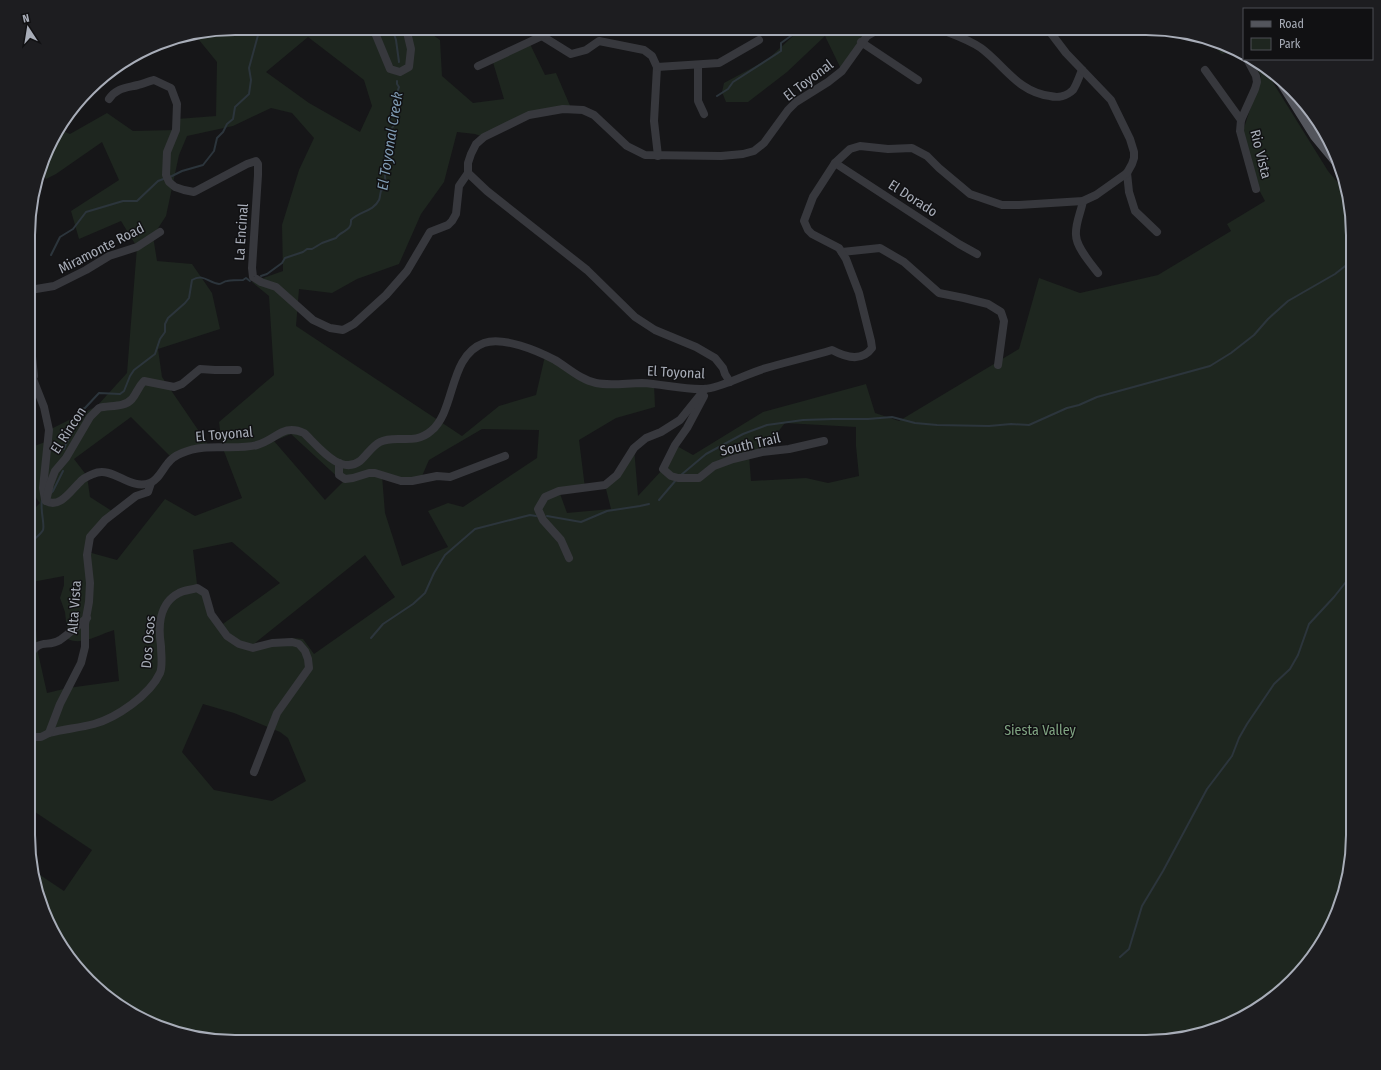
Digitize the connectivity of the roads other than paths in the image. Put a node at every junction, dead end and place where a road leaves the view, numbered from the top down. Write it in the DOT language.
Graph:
graph roads {
  1 [pos="376,35"];
  2 [pos="408,35"];
  3 [pos="869,35"];
  4 [pos="954,35"];
  5 [pos="1052,35"];
  6 [pos="542,36"];
  7 [pos="759,40"];
  8 [pos="862,42"];
  9 [pos="1250,64"];
  10 [pos="478,66"];
  11 [pos="698,66"];
  12 [pos="657,68"];
  13 [pos="1082,70"];
  14 [pos="1205,70"];
  15 [pos="918,80"];
  16 [pos="108,99"];
  17 [pos="1292,99"];
  18 [pos="704,114"];
  19 [pos="1241,120"];
  20 [pos="1326,148"];
  21 [pos="658,156"];
  22 [pos="835,163"];
  23 [pos="468,172"];
  24 [pos="1127,173"];
  25 [pos="1256,189"];
  26 [pos="1083,201"];
  27 [pos="160,232"];
  28 [pos="1157,232"];
  29 [pos="842,252"];
  30 [pos="977,254"];
  31 [pos="1098,274"];
  32 [pos="35,289"];
  33 [pos="998,365"];
  34 [pos="238,370"];
  35 [pos="730,382"];
  36 [pos="35,383"];
  37 [pos="705,389"];
  38 [pos="824,441"];
  39 [pos="505,456"];
  40 [pos="339,463"];
  41 [pos="151,483"];
  42 [pos="46,501"];
  43 [pos="569,558"];
  44 [pos="86,618"];
  45 [pos="35,648"];
  46 [pos="49,733"];
  47 [pos="35,737"];
  48 [pos="254,772"];
  1 -- 2 [label="street"];
  3 -- 8 [label="street, El Toyonal"];
  4 -- 13 [label="street"];
  5 -- 13 [label="street"];
  6 -- 10 [label="street"];
  6 -- 12 [label="street"];
  7 -- 11 [label="street"];
  8 -- 15 [label="street"];
  8 -- 21 [label="street, El Toyonal"];
  9 -- 19 [label="street, Rio Vista"];
  11 -- 12 [label="street"];
  11 -- 18 [label="street"];
  12 -- 21 [label="street"];
  13 -- 24 [label="street"];
  14 -- 19 [label="street"];
  16 -- 23 [label="street, La Encinal"];
  17 -- 20 [label="main road"];
  19 -- 25 [label="street, Rio Vista"];
  21 -- 23 [label="street, El Toyonal"];
  22 -- 26 [label="street"];
  22 -- 29 [label="street"];
  22 -- 30 [label="street, El Dorado"];
  23 -- 35 [label="street, El Toyonal"];
  24 -- 26 [label="street"];
  24 -- 28 [label="street"];
  26 -- 31 [label="street"];
  27 -- 32 [label="street, Miramonte Road"];
  29 -- 33 [label="street"];
  29 -- 35 [label="street"];
  34 -- 42 [label="street, El Rincon"];
  35 -- 37 [label="street, El Toyonal"];
  36 -- 42 [label="street"];
  37 -- 38 [label="street, South Trail"];
  37 -- 40 [label="street, El Toyonal"];
  37 -- 43 [label="street"];
  39 -- 40 [label="street"];
  40 -- 41 [label="street, El Toyonal"];
  41 -- 42 [label="street"];
  41 -- 44 [label="street, Alta Vista"];
  44 -- 45 [label="street"];
  44 -- 46 [label="street, Alta Vista"];
  46 -- 47 [label="street"];
  46 -- 48 [label="street, Dos Osos"];
}
